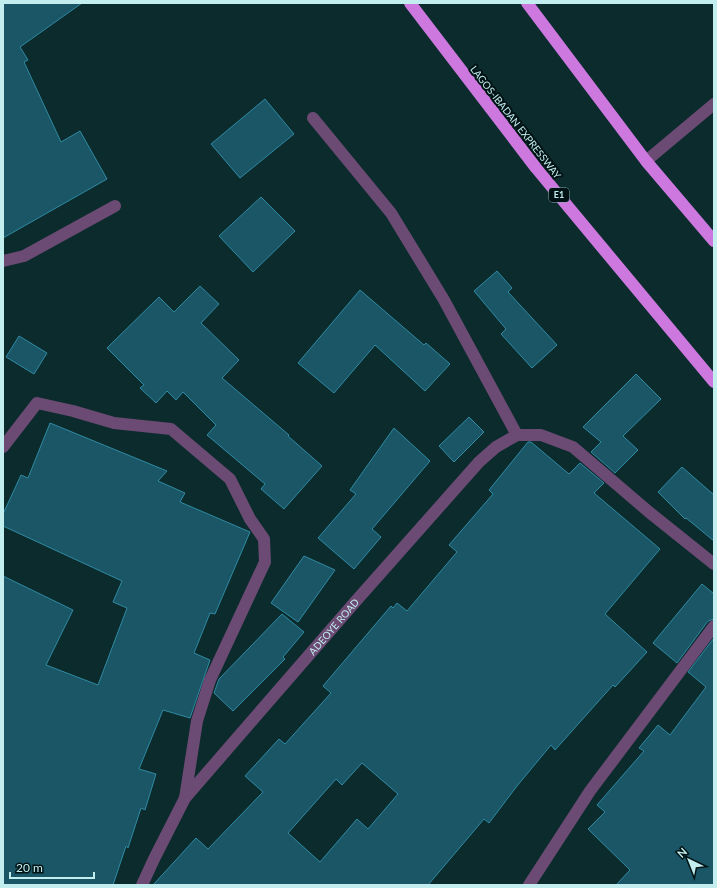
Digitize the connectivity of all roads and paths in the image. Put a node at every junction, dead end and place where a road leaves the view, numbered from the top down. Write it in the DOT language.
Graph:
graph roads {
  1 [pos="410,3"];
  2 [pos="527,3"];
  3 [pos="714,104"];
  4 [pos="313,118"];
  5 [pos="646,161"];
  6 [pos="115,206"];
  7 [pos="714,241"];
  8 [pos="3,261"];
  9 [pos="714,382"];
  10 [pos="517,434"];
  11 [pos="3,447"];
  12 [pos="714,564"];
  13 [pos="714,626"];
  14 [pos="185,798"];
  15 [pos="142,885"];
  16 [pos="529,885"];
  1 -- 9 [label="highway, LAGOS-IBADAN EXPRESSWAY / E1"];
  2 -- 5 [label="highway"];
  3 -- 5 [label="street"];
  4 -- 10 [label="street"];
  5 -- 7 [label="highway"];
  6 -- 8 [label="street"];
  10 -- 12 [label="street"];
  10 -- 14 [label="street, ADEOYE ROAD"];
  11 -- 14 [label="street"];
  13 -- 16 [label="street"];
  14 -- 15 [label="street, ADEOYE ROAD"];
}
